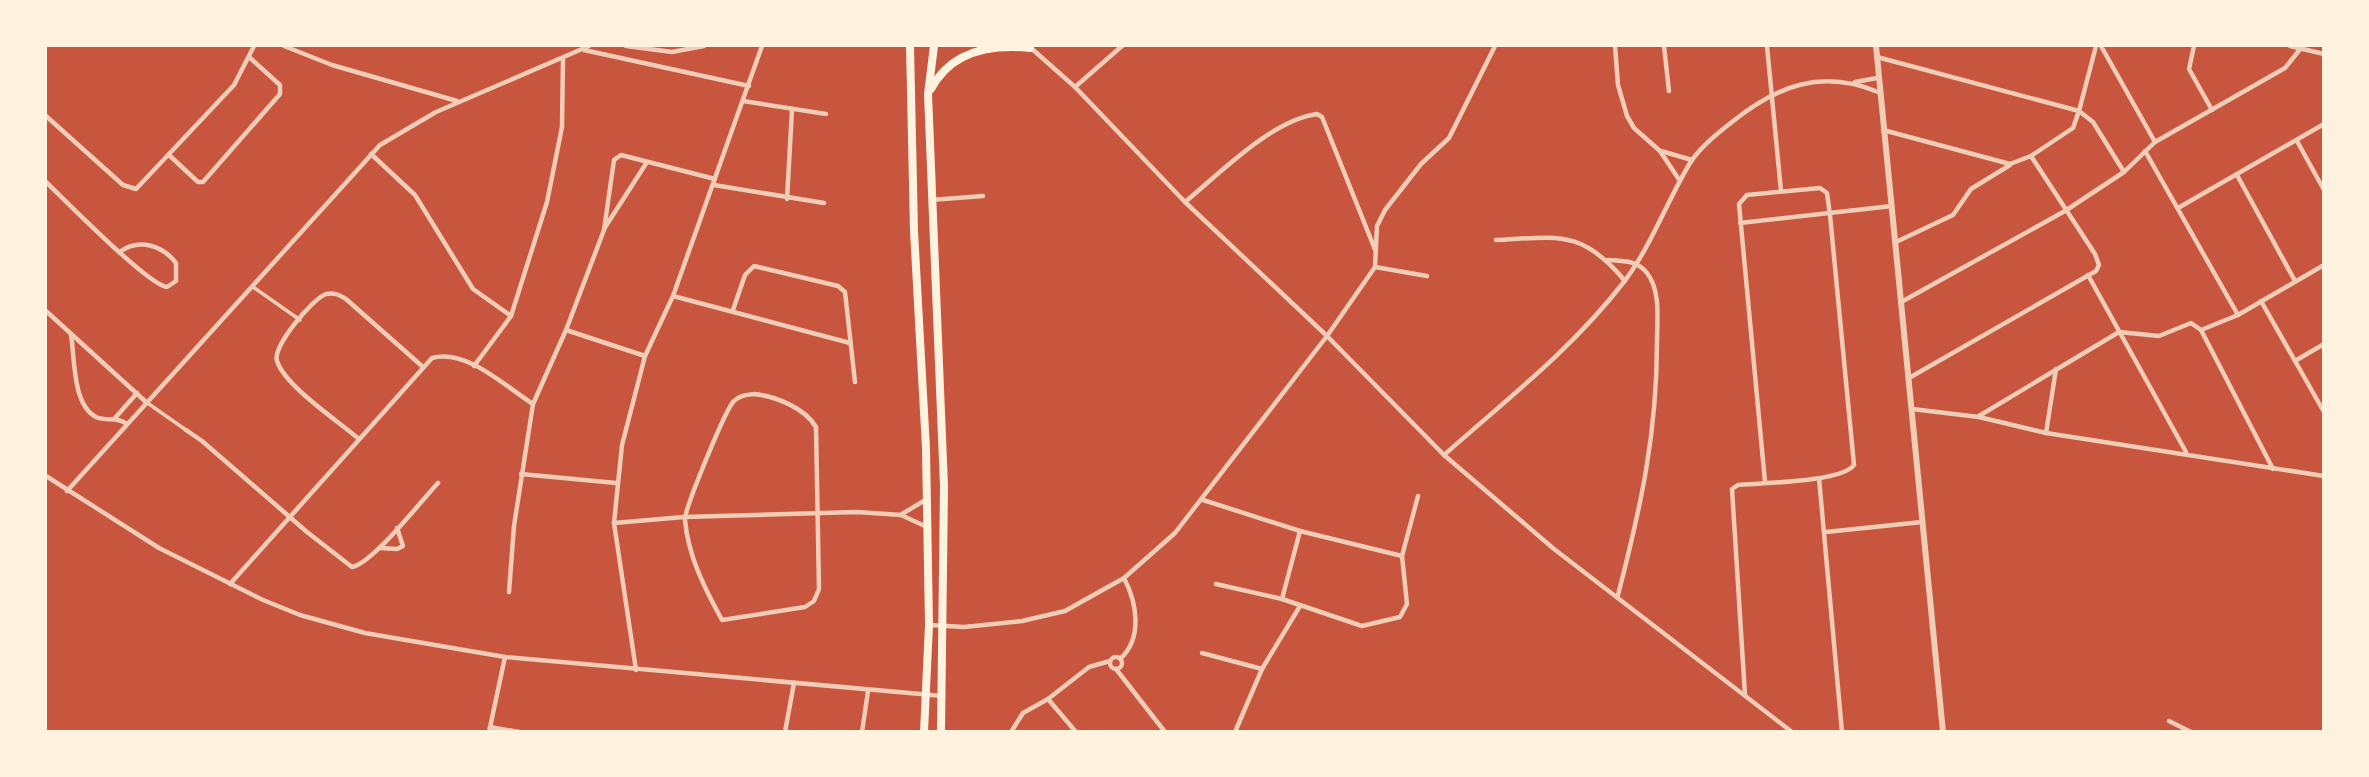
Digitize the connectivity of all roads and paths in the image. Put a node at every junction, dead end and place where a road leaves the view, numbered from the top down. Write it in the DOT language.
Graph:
graph roads {
  1 [pos="254,46"];
  2 [pos="284,46"];
  3 [pos="589,46"];
  4 [pos="626,46"];
  5 [pos="704,46"];
  6 [pos="762,46"];
  7 [pos="910,46"];
  8 [pos="934,46"];
  9 [pos="1122,46"];
  10 [pos="1495,46"];
  11 [pos="1615,46"];
  12 [pos="1664,46"];
  13 [pos="1767,46"];
  14 [pos="1876,46"];
  15 [pos="2098,46"];
  16 [pos="2194,46"];
  17 [pos="2290,46"];
  18 [pos="1028,47"];
  19 [pos="2301,48"];
  20 [pos="583,50"];
  21 [pos="2323,54"];
  22 [pos="249,57"];
  23 [pos="1877,57"];
  24 [pos="563,59"];
  25 [pos="1877,78"];
  26 [pos="1854,82"];
  27 [pos="748,86"];
  28 [pos="1075,87"];
  29 [pos="1669,91"];
  30 [pos="1878,92"];
  31 [pos="928,94"];
  32 [pos="1771,95"];
  33 [pos="743,101"];
  34 [pos="458,102"];
  35 [pos="792,110"];
  36 [pos="2212,110"];
  37 [pos="2079,111"];
  38 [pos="826,114"];
  39 [pos="46,116"];
  40 [pos="2323,124"];
  41 [pos="1882,130"];
  42 [pos="2297,141"];
  43 [pos="2155,142"];
  44 [pos="1660,151"];
  45 [pos="2146,151"];
  46 [pos="170,155"];
  47 [pos="371,155"];
  48 [pos="2031,156"];
  49 [pos="1692,160"];
  50 [pos="647,162"];
  51 [pos="2010,164"];
  52 [pos="2124,173"];
  53 [pos="2237,175"];
  54 [pos="1680,181"];
  55 [pos="46,182"];
  56 [pos="715,182"];
  57 [pos="2323,190"];
  58 [pos="1781,191"];
  59 [pos="983,196"];
  60 [pos="787,199"];
  61 [pos="930,200"];
  62 [pos="1185,202"];
  63 [pos="824,203"];
  64 [pos="1892,206"];
  65 [pos="2178,208"];
  66 [pos="2064,211"];
  67 [pos="1830,215"];
  68 [pos="1740,223"];
  69 [pos="604,230"];
  70 [pos="1496,240"];
  71 [pos="1896,242"];
  72 [pos="121,251"];
  73 [pos="1377,256"];
  74 [pos="1608,260"];
  75 [pos="1636,263"];
  76 [pos="2323,265"];
  77 [pos="1375,267"];
  78 [pos="2088,275"];
  79 [pos="1427,276"];
  80 [pos="1625,281"];
  81 [pos="2295,281"];
  82 [pos="253,286"];
  83 [pos="673,296"];
  84 [pos="1903,301"];
  85 [pos="2261,301"];
  86 [pos="733,310"];
  87 [pos="46,311"];
  88 [pos="2238,315"];
  89 [pos="511,316"];
  90 [pos="300,320"];
  91 [pos="566,330"];
  92 [pos="2201,330"];
  93 [pos="2119,332"];
  94 [pos="71,334"];
  95 [pos="1327,336"];
  96 [pos="850,343"];
  97 [pos="2323,344"];
  98 [pos="645,356"];
  99 [pos="2295,361"];
  100 [pos="474,366"];
  101 [pos="423,367"];
  102 [pos="2057,368"];
  103 [pos="1909,378"];
  104 [pos="855,382"];
  105 [pos="137,393"];
  106 [pos="146,401"];
  107 [pos="533,404"];
  108 [pos="1912,408"];
  109 [pos="2323,412"];
  110 [pos="1979,417"];
  111 [pos="115,418"];
  112 [pos="127,424"];
  113 [pos="186,430"];
  114 [pos="2046,433"];
  115 [pos="359,439"];
  116 [pos="2187,453"];
  117 [pos="1444,455"];
  118 [pos="2273,469"];
  119 [pos="521,474"];
  120 [pos="46,476"];
  121 [pos="2323,476"];
  122 [pos="1819,478"];
  123 [pos="438,482"];
  124 [pos="1765,482"];
  125 [pos="616,483"];
  126 [pos="67,491"];
  127 [pos="1418,496"];
  128 [pos="927,499"];
  129 [pos="1203,500"];
  130 [pos="819,512"];
  131 [pos="901,515"];
  132 [pos="289,517"];
  133 [pos="684,517"];
  134 [pos="1924,522"];
  135 [pos="614,523"];
  136 [pos="927,527"];
  137 [pos="397,528"];
  138 [pos="1300,531"];
  139 [pos="1826,532"];
  140 [pos="379,548"];
  141 [pos="1402,556"];
  142 [pos="1124,578"];
  143 [pos="230,584"];
  144 [pos="1216,584"];
  145 [pos="509,592"];
  146 [pos="1618,596"];
  147 [pos="1282,599"];
  148 [pos="1300,606"];
  149 [pos="929,625"];
  150 [pos="943,625"];
  151 [pos="1202,653"];
  152 [pos="505,657"];
  153 [pos="1120,659"];
  154 [pos="1110,661"];
  155 [pos="1116,669"];
  156 [pos="1262,669"];
  157 [pos="636,670"];
  158 [pos="794,683"];
  159 [pos="868,691"];
  160 [pos="928,694"];
  161 [pos="1745,695"];
  162 [pos="944,696"];
  163 [pos="1048,699"];
  164 [pos="2169,721"];
  165 [pos="489,729"];
  166 [pos="1791,731"];
  167 [pos="519,732"];
  168 [pos="785,732"];
  169 [pos="862,732"];
  170 [pos="924,732"];
  171 [pos="941,732"];
  172 [pos="1011,732"];
  173 [pos="1076,732"];
  174 [pos="1165,732"];
  175 [pos="1234,732"];
  176 [pos="1842,732"];
  177 [pos="1943,732"];
  178 [pos="2190,732"];
  1 -- 22 [label="street"];
  2 -- 34 [label="street"];
  3 -- 20 [label="street"];
  4 -- 5 [label="street"];
  6 -- 27 [label="street"];
  7 -- 128 [label="main road"];
  8 -- 31 [label="main road"];
  9 -- 28 [label="street"];
  10 -- 73 [label="street"];
  11 -- 44 [label="street"];
  12 -- 29 [label="street"];
  13 -- 32 [label="street"];
  14 -- 23 [label="street"];
  15 -- 37 [label="street"];
  15 -- 43 [label="street"];
  16 -- 36 [label="street"];
  17 -- 19 [label="street"];
  18 -- 28 [label="street"];
  18 -- 31 [label="main road"];
  19 -- 21 [label="street"];
  19 -- 36 [label="street"];
  20 -- 24 [label="street"];
  20 -- 27 [label="street"];
  22 -- 46 [label="street"];
  22 -- 46 [label="street"];
  23 -- 25 [label="street"];
  23 -- 37 [label="street"];
  24 -- 34 [label="street"];
  24 -- 89 [label="street"];
  25 -- 26 [label="street"];
  25 -- 30 [label="street"];
  26 -- 30 [label="street"];
  26 -- 32 [label="street"];
  27 -- 33 [label="street"];
  28 -- 62 [label="street"];
  30 -- 41 [label="street"];
  31 -- 61 [label="main road"];
  32 -- 49 [label="street"];
  32 -- 58 [label="street"];
  33 -- 35 [label="street"];
  33 -- 56 [label="street"];
  34 -- 47 [label="street"];
  35 -- 38 [label="street"];
  35 -- 60 [label="street"];
  36 -- 43 [label="street"];
  37 -- 48 [label="street"];
  37 -- 52 [label="street"];
  39 -- 46 [label="street"];
  40 -- 42 [label="street"];
  41 -- 51 [label="street"];
  41 -- 64 [label="street"];
  42 -- 53 [label="street"];
  42 -- 57 [label="street"];
  43 -- 45 [label="street"];
  44 -- 49 [label="street"];
  44 -- 54 [label="street"];
  45 -- 52 [label="street"];
  45 -- 65 [label="street"];
  47 -- 82 [label="street"];
  47 -- 89 [label="street"];
  48 -- 51 [label="street"];
  48 -- 66 [label="street"];
  49 -- 54 [label="street"];
  50 -- 56 [label="street"];
  50 -- 69 [label="street"];
  50 -- 69 [label="street"];
  51 -- 71 [label="street"];
  52 -- 66 [label="street"];
  53 -- 65 [label="street"];
  53 -- 81 [label="street"];
  54 -- 75 [label="street"];
  55 -- 72 [label="street"];
  56 -- 60 [label="street"];
  56 -- 83 [label="street"];
  58 -- 67 [label="street"];
  58 -- 68 [label="street"];
  59 -- 61 [label="street"];
  60 -- 63 [label="street"];
  61 -- 150 [label="main road"];
  62 -- 73 [label="street"];
  62 -- 95 [label="street"];
  64 -- 67 [label="street"];
  64 -- 71 [label="street"];
  65 -- 88 [label="street"];
  66 -- 78 [label="street"];
  66 -- 84 [label="street"];
  67 -- 68 [label="street"];
  67 -- 122 [label="street"];
  68 -- 124 [label="street"];
  69 -- 91 [label="street"];
  70 -- 74 [label="street"];
  71 -- 84 [label="street"];
  72 -- 72 [label="street"];
  73 -- 77 [label="street"];
  74 -- 75 [label="street"];
  74 -- 80 [label="street"];
  75 -- 80 [label="street"];
  75 -- 146 [label="street"];
  76 -- 81 [label="street"];
  77 -- 79 [label="street"];
  77 -- 95 [label="street"];
  78 -- 93 [label="street"];
  78 -- 103 [label="street"];
  80 -- 117 [label="street"];
  81 -- 85 [label="street"];
  82 -- 90 [label="street"];
  82 -- 106 [label="street"];
  83 -- 86 [label="street"];
  83 -- 98 [label="street"];
  84 -- 103 [label="street"];
  85 -- 88 [label="street"];
  85 -- 99 [label="street"];
  86 -- 96 [label="street"];
  86 -- 96 [label="street"];
  87 -- 94 [label="street"];
  88 -- 92 [label="street"];
  89 -- 100 [label="street"];
  90 -- 101 [label="street"];
  90 -- 115 [label="street"];
  91 -- 98 [label="street"];
  91 -- 107 [label="street"];
  92 -- 93 [label="street"];
  92 -- 118 [label="street"];
  93 -- 102 [label="street"];
  93 -- 116 [label="street"];
  94 -- 105 [label="street"];
  94 -- 111 [label="street"];
  95 -- 117 [label="street"];
  95 -- 129 [label="street"];
  96 -- 104 [label="street"];
  97 -- 99 [label="street"];
  98 -- 125 [label="street"];
  99 -- 109 [label="street"];
  100 -- 101 [label="street"];
  100 -- 107 [label="street"];
  101 -- 115 [label="street"];
  102 -- 110 [label="street"];
  102 -- 114 [label="street"];
  103 -- 108 [label="street"];
  105 -- 106 [label="street"];
  105 -- 111 [label="street"];
  106 -- 112 [label="street"];
  106 -- 113 [label="street"];
  107 -- 119 [label="street"];
  108 -- 110 [label="street"];
  108 -- 134 [label="street"];
  110 -- 114 [label="street"];
  111 -- 112 [label="street"];
  112 -- 126 [label="street"];
  113 -- 132 [label="street"];
  114 -- 116 [label="street"];
  115 -- 132 [label="street"];
  116 -- 118 [label="street"];
  117 -- 146 [label="street"];
  118 -- 121 [label="street"];
  119 -- 125 [label="street"];
  119 -- 145 [label="street"];
  120 -- 126 [label="street"];
  122 -- 124 [label="street"];
  122 -- 139 [label="street"];
  123 -- 137 [label="street"];
  124 -- 161 [label="street"];
  125 -- 135 [label="street"];
  126 -- 143 [label="street"];
  127 -- 141 [label="street"];
  128 -- 131 [label="street"];
  128 -- 136 [label="main road"];
  129 -- 138 [label="street"];
  129 -- 142 [label="street"];
  130 -- 131 [label="street"];
  130 -- 133 [label="street"];
  130 -- 133 [label="street"];
  130 -- 133 [label="street"];
  131 -- 136 [label="street"];
  132 -- 140 [label="street"];
  132 -- 143 [label="street"];
  133 -- 135 [label="street"];
  134 -- 139 [label="street"];
  134 -- 177 [label="street"];
  135 -- 157 [label="street"];
  136 -- 149 [label="main road"];
  137 -- 140 [label="street"];
  137 -- 140 [label="street"];
  138 -- 141 [label="street"];
  138 -- 147 [label="street"];
  139 -- 176 [label="street"];
  141 -- 148 [label="street"];
  142 -- 150 [label="street"];
  142 -- 153 [label="street"];
  143 -- 152 [label="street"];
  144 -- 147 [label="street"];
  146 -- 161 [label="street"];
  147 -- 148 [label="street"];
  148 -- 156 [label="street"];
  149 -- 150 [label="street"];
  149 -- 160 [label="main road"];
  150 -- 162 [label="main road"];
  151 -- 156 [label="street"];
  152 -- 157 [label="street"];
  152 -- 165 [label="street"];
  153 -- 154 [label="street"];
  153 -- 155 [label="street"];
  154 -- 155 [label="street"];
  154 -- 163 [label="street"];
  155 -- 174 [label="street"];
  156 -- 175 [label="street"];
  157 -- 158 [label="street"];
  158 -- 159 [label="street"];
  158 -- 168 [label="street"];
  159 -- 160 [label="street"];
  159 -- 169 [label="street"];
  160 -- 162 [label="street"];
  160 -- 170 [label="main road"];
  161 -- 166 [label="street"];
  162 -- 171 [label="main road"];
  163 -- 172 [label="street"];
  163 -- 173 [label="street"];
  164 -- 178 [label="street"];
  165 -- 167 [label="street"];
}
